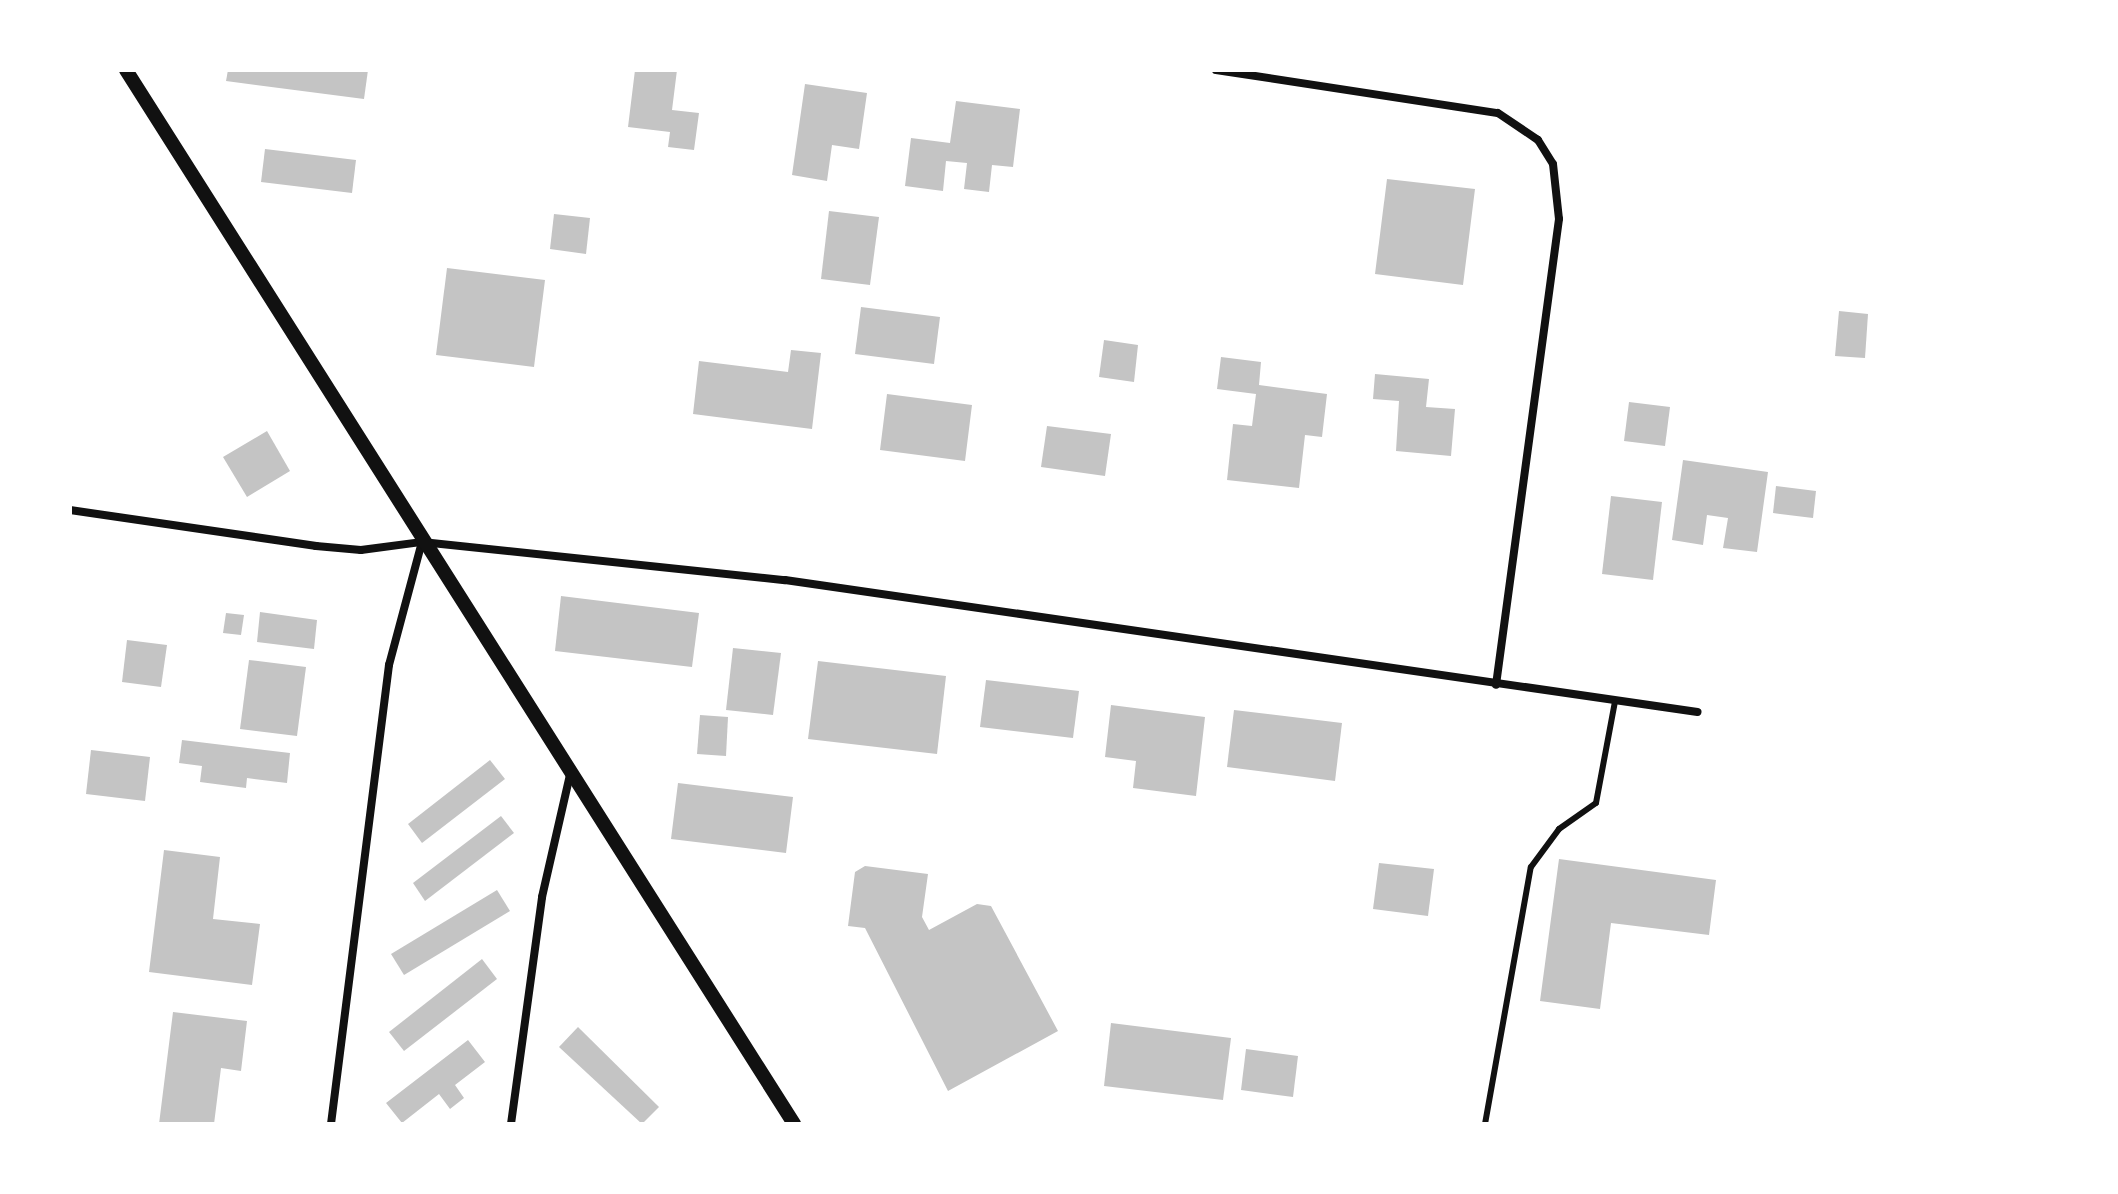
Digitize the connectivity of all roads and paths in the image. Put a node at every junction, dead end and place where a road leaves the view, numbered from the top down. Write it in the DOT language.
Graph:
graph roads {
  1 [pos="126,70"];
  2 [pos="1216,70"];
  3 [pos="70,510"];
  4 [pos="422,542"];
  5 [pos="1496,685"];
  6 [pos="1615,701"];
  7 [pos="1698,712"];
  8 [pos="570,775"];
  9 [pos="331,1124"];
  10 [pos="511,1124"];
  11 [pos="794,1124"];
  12 [pos="1485,1124"];
  1 -- 4 [label="street"];
  2 -- 5 [label="street"];
  3 -- 4 [label="street"];
  4 -- 5 [label="street"];
  4 -- 8 [label="street"];
  4 -- 9 [label="street"];
  5 -- 6 [label="street"];
  6 -- 7 [label="street"];
  6 -- 12 [label="lane"];
  8 -- 10 [label="street"];
  8 -- 11 [label="street"];
}
